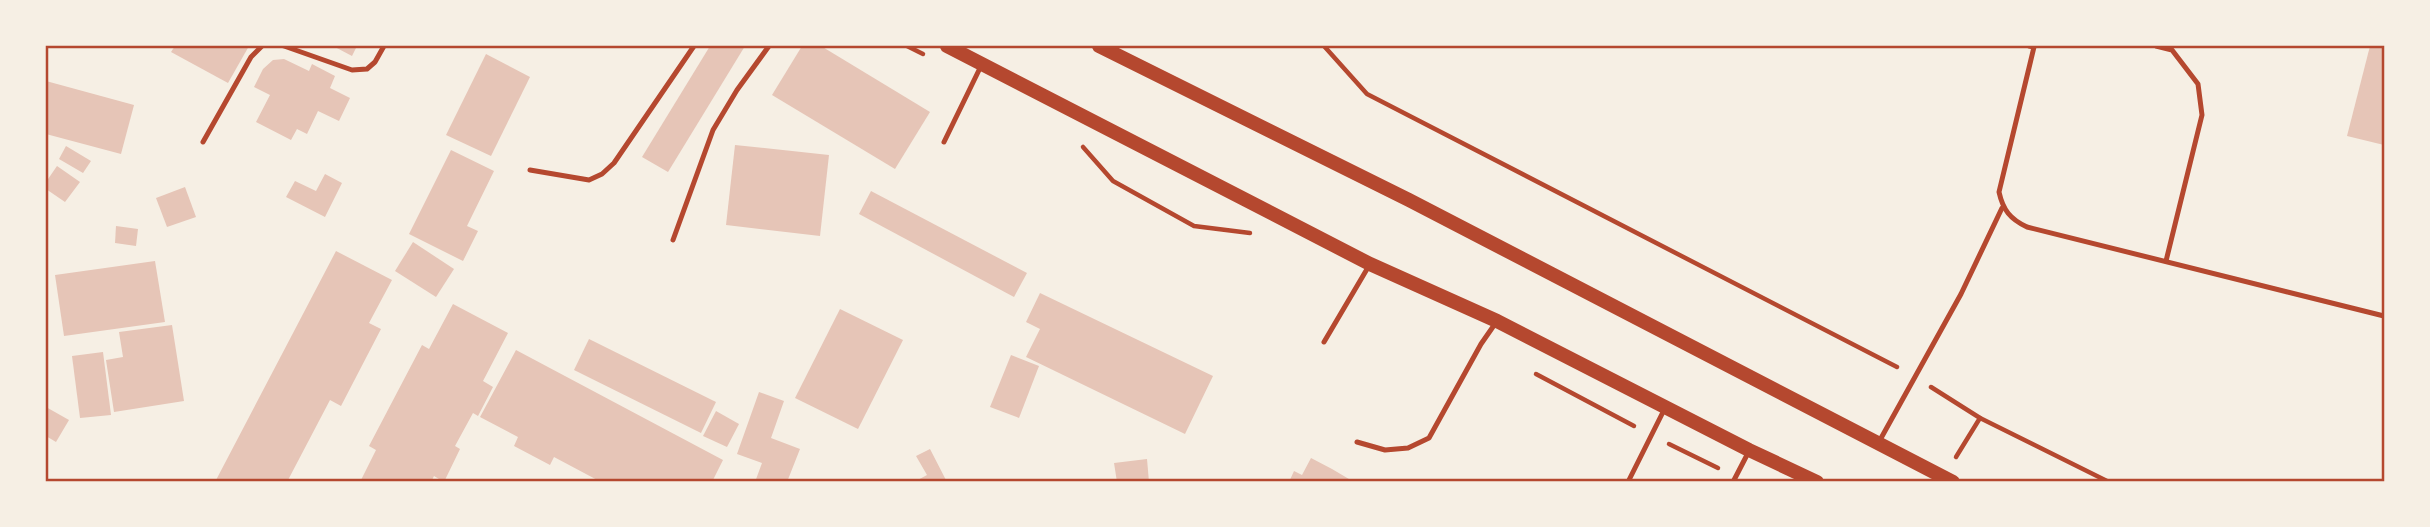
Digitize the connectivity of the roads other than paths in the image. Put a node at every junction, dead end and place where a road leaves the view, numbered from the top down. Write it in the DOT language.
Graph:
graph roads {
  1 [pos="262,46"];
  2 [pos="284,46"];
  3 [pos="384,46"];
  4 [pos="694,46"];
  5 [pos="769,46"];
  6 [pos="947,46"];
  7 [pos="1098,46"];
  8 [pos="2033,46"];
  9 [pos="2156,46"];
  10 [pos="2173,48"];
  11 [pos="981,65"];
  12 [pos="204,142"];
  13 [pos="944,142"];
  14 [pos="530,170"];
  15 [pos="2002,208"];
  16 [pos="673,240"];
  17 [pos="2166,261"];
  18 [pos="1370,264"];
  19 [pos="2385,316"];
  20 [pos="1497,321"];
  21 [pos="1324,342"];
  22 [pos="1665,408"];
  23 [pos="1357,442"];
  24 [pos="1878,443"];
  25 [pos="1749,450"];
  26 [pos="1948,479"];
  27 [pos="1628,481"];
  28 [pos="1732,481"];
  29 [pos="1817,481"];
  1 -- 12 [label="lane"];
  2 -- 3 [label="lane"];
  4 -- 14 [label="lane"];
  5 -- 16 [label="lane"];
  6 -- 11 [label="main road"];
  7 -- 24 [label="main road"];
  8 -- 15 [label="lane"];
  9 -- 10 [label="lane"];
  10 -- 17 [label="lane"];
  11 -- 13 [label="lane"];
  11 -- 18 [label="main road"];
  15 -- 17 [label="lane"];
  15 -- 24 [label="lane"];
  17 -- 19 [label="lane"];
  18 -- 20 [label="main road"];
  18 -- 21 [label="lane"];
  20 -- 22 [label="main road"];
  20 -- 23 [label="lane"];
  22 -- 25 [label="main road"];
  22 -- 27 [label="lane"];
  24 -- 26 [label="main road"];
  25 -- 28 [label="lane"];
  25 -- 29 [label="main road"];
}
